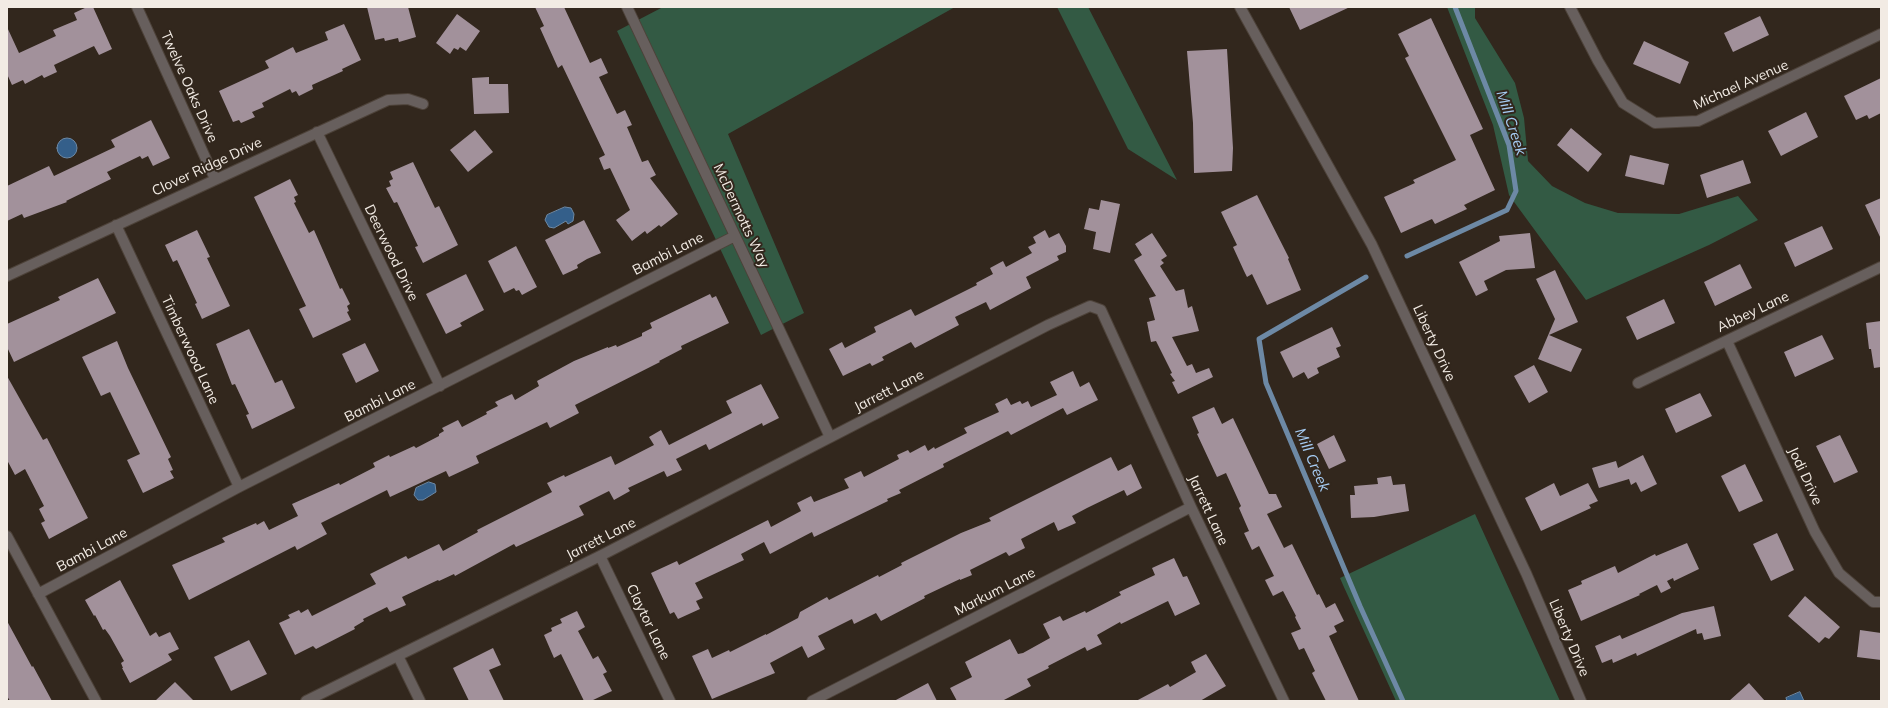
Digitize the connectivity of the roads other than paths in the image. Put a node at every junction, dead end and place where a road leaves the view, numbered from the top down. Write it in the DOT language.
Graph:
graph roads {
  1 [pos="138,7"];
  2 [pos="627,7"];
  3 [pos="1240,7"];
  4 [pos="1570,7"];
  5 [pos="1881,34"];
  6 [pos="423,104"];
  7 [pos="317,132"];
  8 [pos="215,179"];
  9 [pos="116,225"];
  10 [pos="735,236"];
  11 [pos="1881,267"];
  12 [pos="7,276"];
  13 [pos="1727,341"];
  14 [pos="1638,383"];
  15 [pos="440,386"];
  16 [pos="830,437"];
  17 [pos="239,487"];
  18 [pos="1191,507"];
  19 [pos="7,536"];
  20 [pos="600,556"];
  21 [pos="38,594"];
  22 [pos="1881,602"];
  23 [pos="398,656"];
  24 [pos="96,701"];
  25 [pos="306,701"];
  26 [pos="420,701"];
  27 [pos="670,701"];
  28 [pos="812,701"];
  29 [pos="1284,701"];
  30 [pos="1581,701"];
  1 -- 8 [label="street, Twelve Oaks Drive"];
  2 -- 10 [label="street, McDermotts Way"];
  3 -- 30 [label="street, Liberty Drive"];
  4 -- 5 [label="street, Michael Avenue"];
  6 -- 7 [label="street, Clover Ridge Drive"];
  7 -- 8 [label="street, Clover Ridge Drive"];
  7 -- 15 [label="street, Deerwood Drive"];
  8 -- 9 [label="street, Clover Ridge Drive"];
  9 -- 12 [label="street, Clover Ridge Drive"];
  9 -- 17 [label="street, Timberwood Lane"];
  10 -- 15 [label="street, Bambi Lane"];
  10 -- 16 [label="street, McDermotts Way"];
  11 -- 13 [label="street, Abbey Lane"];
  13 -- 14 [label="street, Abbey Lane"];
  13 -- 22 [label="street, Jodi Drive"];
  15 -- 17 [label="street, Bambi Lane"];
  16 -- 18 [label="street, Jarrett Lane"];
  16 -- 20 [label="street, Jarrett Lane"];
  17 -- 21 [label="street, Bambi Lane"];
  18 -- 28 [label="street, Markum Lane"];
  18 -- 29 [label="street, Jarrett Lane"];
  19 -- 21 [label="street"];
  20 -- 23 [label="street, Jarrett Lane"];
  20 -- 27 [label="street, Claytor Lane"];
  21 -- 24 [label="street"];
  23 -- 25 [label="street, Jarrett Lane"];
  23 -- 26 [label="street"];
}
